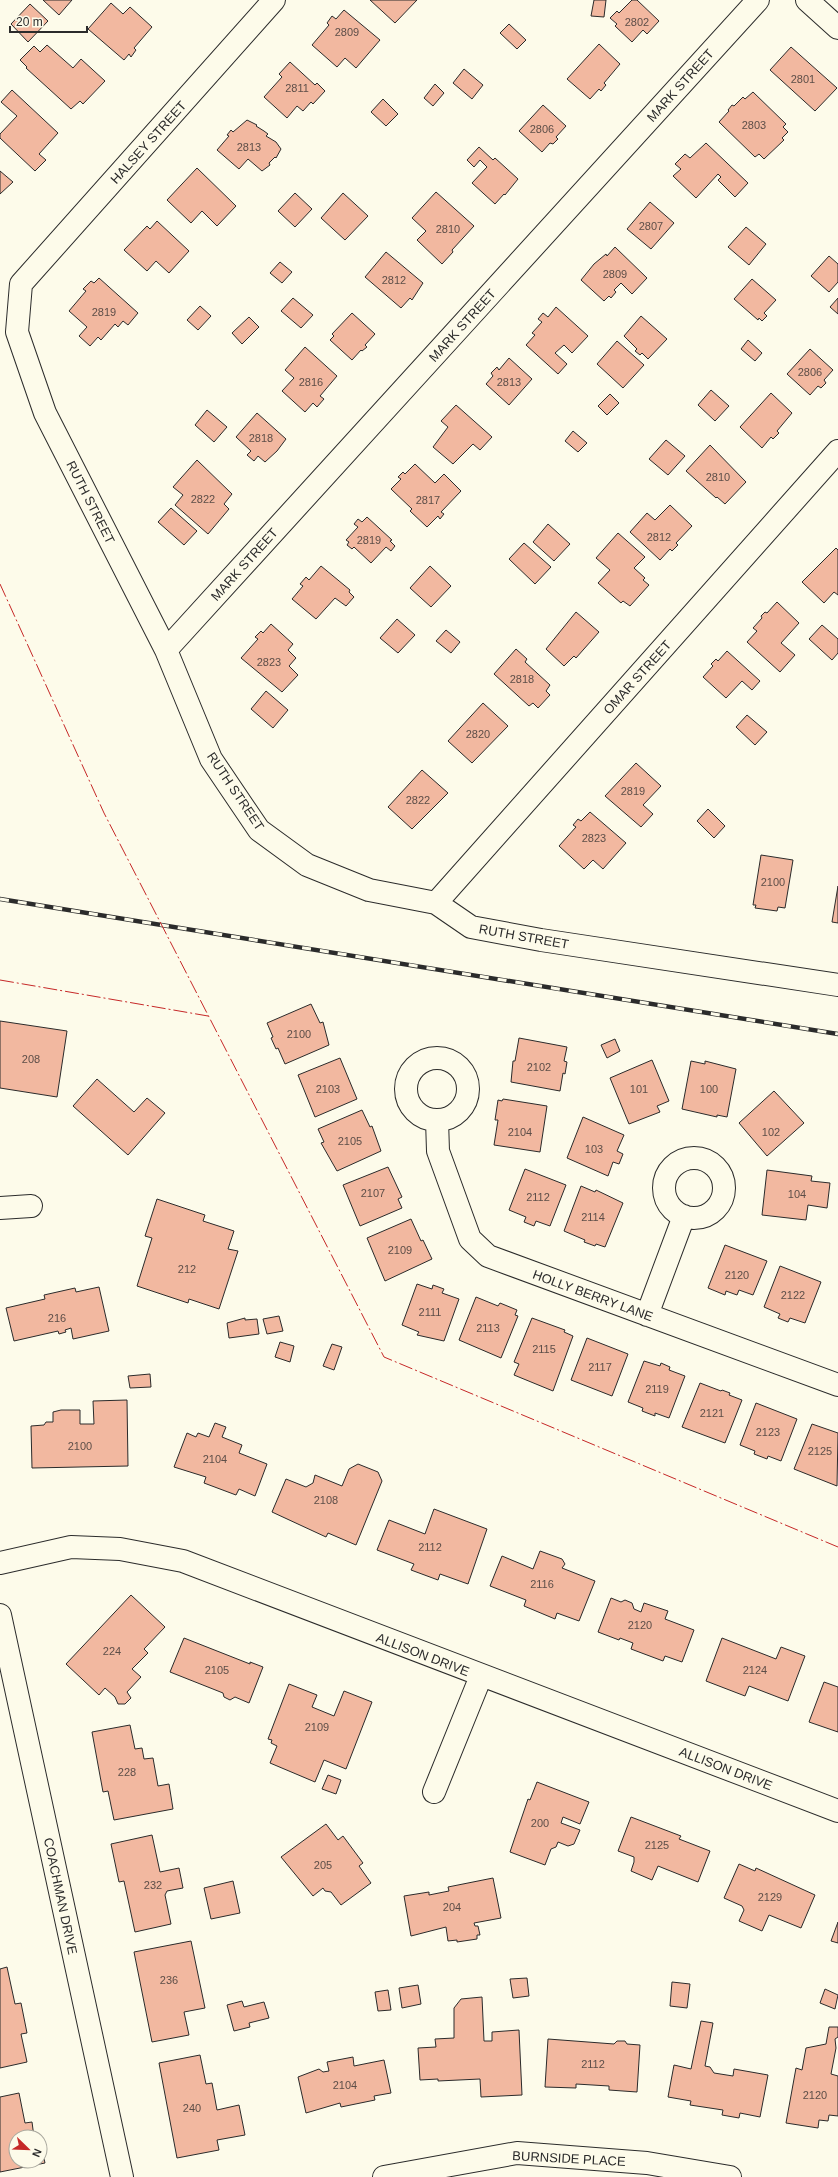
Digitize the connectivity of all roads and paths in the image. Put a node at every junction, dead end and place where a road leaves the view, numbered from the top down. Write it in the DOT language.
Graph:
graph roads {
  1 [pos="274,0"];
  2 [pos="758,0"];
  3 [pos="808,0"];
  4 [pos="838,28"];
  5 [pos="21,284"];
  6 [pos="838,451"];
  7 [pos="166,650"];
  8 [pos="436,903"];
  9 [pos="838,985"];
  10 [pos="437,1120"];
  11 [pos="31,1206"];
  12 [pos="0,1208"];
  13 [pos="684,1216"];
  14 [pos="647,1315"];
  15 [pos="838,1385"];
  16 [pos="0,1563"];
  17 [pos="0,1615"];
  18 [pos="481,1676"];
  19 [pos="434,1792"];
  20 [pos="838,1811"];
  21 [pos="122,2177"];
  22 [pos="384,2177"];
  23 [pos="730,2177"];
  1 -- 5 [label="street, HALSEY STREET"];
  2 -- 7 [label="street, MARK STREET"];
  3 -- 4 [label="street"];
  5 -- 7 [label="street, RUTH STREET"];
  6 -- 8 [label="street, OMAR STREET"];
  7 -- 8 [label="street, RUTH STREET"];
  8 -- 9 [label="street, RUTH STREET"];
  10 -- 14 [label="street, HOLLY BERRY LANE"];
  11 -- 12 [label="street"];
  13 -- 14 [label="street"];
  14 -- 15 [label="street, HOLLY BERRY LANE"];
  16 -- 18 [label="street, ALLISON DRIVE"];
  17 -- 21 [label="street, COACHMAN DRIVE"];
  18 -- 19 [label="street"];
  18 -- 20 [label="street, ALLISON DRIVE"];
  22 -- 23 [label="street, BURNSIDE PLACE"];
}
